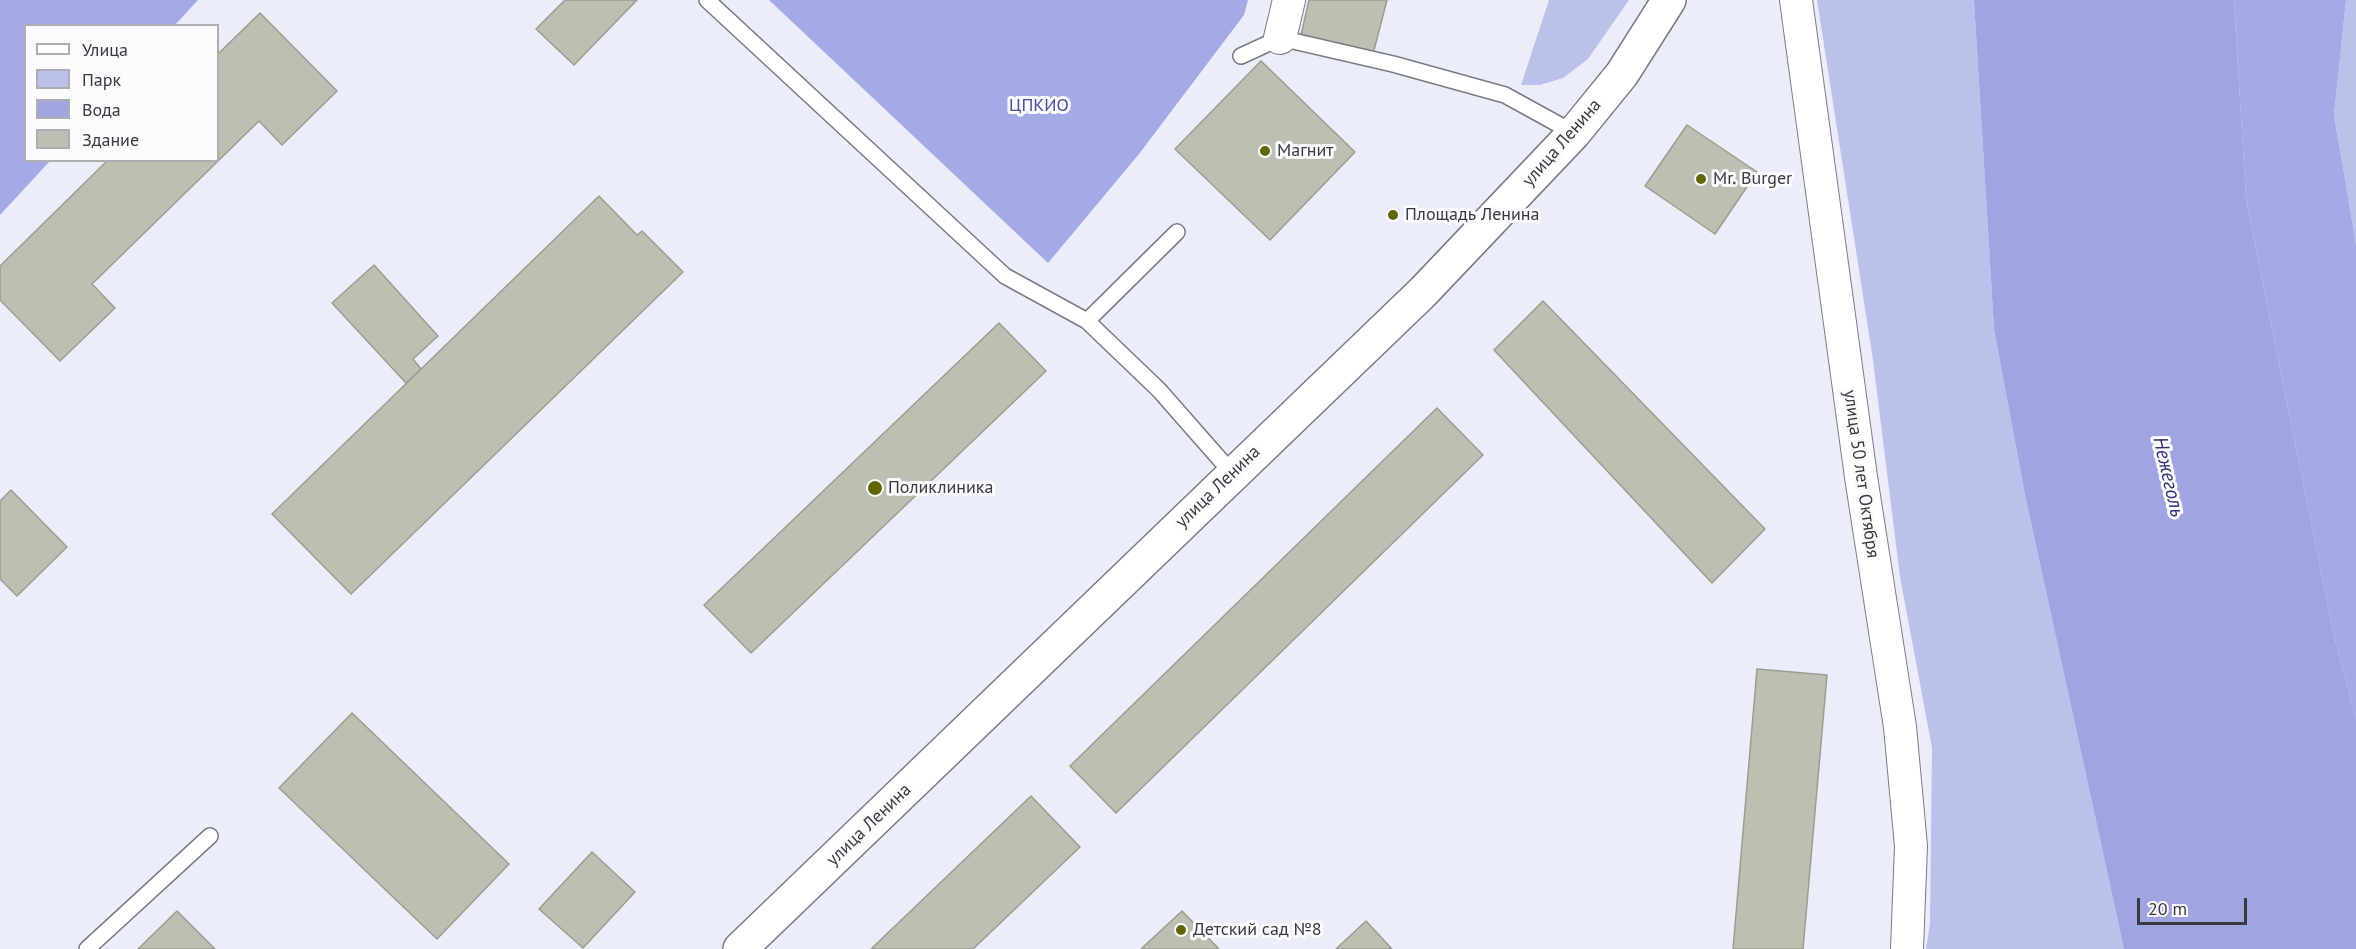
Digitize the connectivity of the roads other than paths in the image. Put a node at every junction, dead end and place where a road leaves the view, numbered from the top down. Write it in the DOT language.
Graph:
graph roads {
  1 [pos="707,0"];
  2 [pos="1289,0"];
  3 [pos="1668,0"];
  4 [pos="1796,0"];
  5 [pos="1280,38"];
  6 [pos="1242,56"];
  7 [pos="1574,133"];
  8 [pos="1177,232"];
  9 [pos="1087,321"];
  10 [pos="1232,473"];
  11 [pos="210,836"];
  12 [pos="87,949"];
  13 [pos="740,949"];
  14 [pos="1907,949"];
  1 -- 9 [label="lane"];
  2 -- 5 [label="street"];
  3 -- 7 [label="street, улица Ленина"];
  4 -- 14 [label="street, улица 50 лет Октября"];
  5 -- 6 [label="lane"];
  5 -- 7 [label="lane"];
  7 -- 10 [label="street, улица Ленина"];
  8 -- 9 [label="lane"];
  9 -- 10 [label="lane"];
  10 -- 13 [label="street, улица Ленина"];
  11 -- 12 [label="lane"];
}
